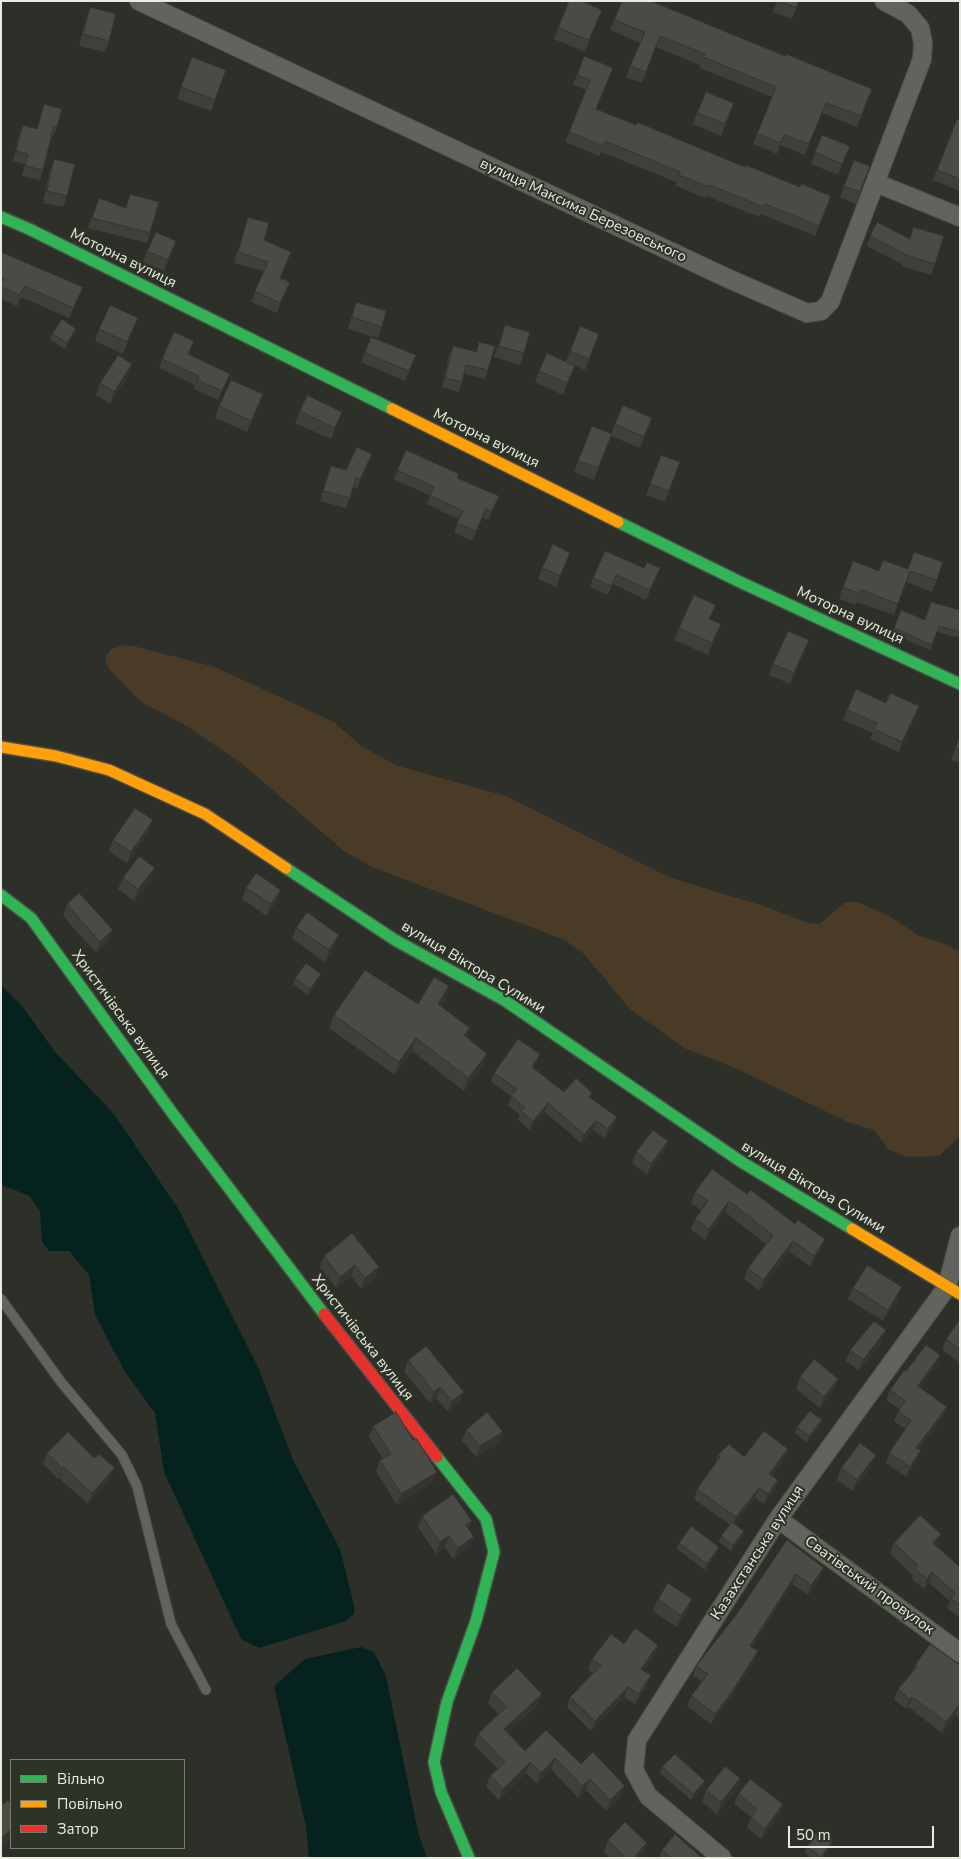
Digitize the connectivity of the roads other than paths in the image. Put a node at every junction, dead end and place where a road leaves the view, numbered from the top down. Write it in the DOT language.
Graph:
graph roads {
  1 [pos="139,1"];
  2 [pos="884,1"];
  3 [pos="876,183"];
  4 [pos="1,217"];
  5 [pos="960,217"];
  6 [pos="960,684"];
  7 [pos="1,746"];
  8 [pos="1,896"];
  9 [pos="960,1236"];
  10 [pos="953,1290"];
  11 [pos="1,1299"];
  12 [pos="778,1518"];
  13 [pos="960,1652"];
  14 [pos="206,1690"];
  15 [pos="469,1858"];
  16 [pos="722,1858"];
  1 -- 3 [label="street, вулиця Максима Березовського"];
  2 -- 3 [label="street, вулиця Максима Березовського"];
  3 -- 5 [label="street"];
  4 -- 6 [label="street, Моторна вулиця"];
  7 -- 10 [label="street, вулиця Віктора Сулими"];
  8 -- 15 [label="street, Христичівська вулиця"];
  9 -- 10 [label="street, Казахстанська вулиця"];
  10 -- 12 [label="street, Казахстанська вулиця"];
  11 -- 14 [label="lane"];
  12 -- 13 [label="street, Сватівський провулок"];
  12 -- 16 [label="street, Казахстанська вулиця"];
}
